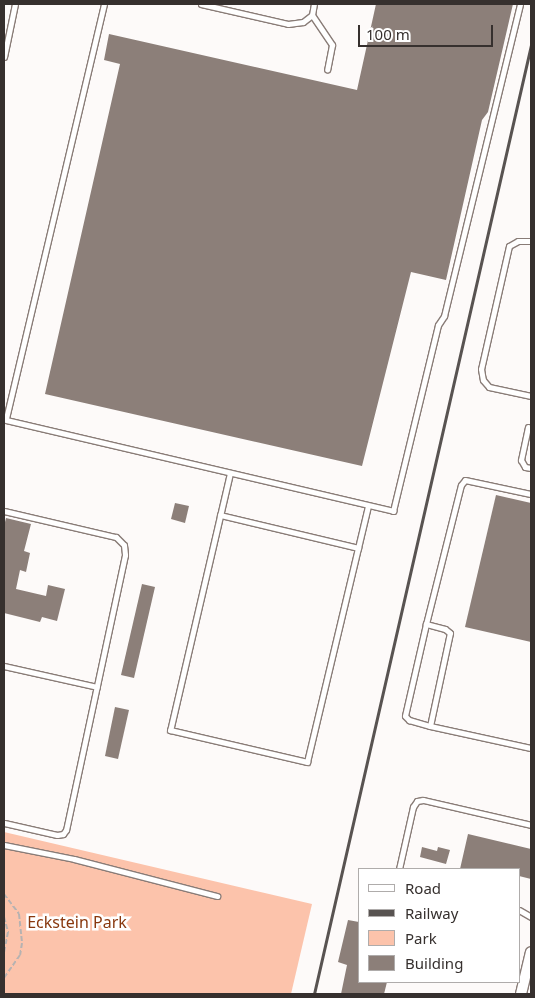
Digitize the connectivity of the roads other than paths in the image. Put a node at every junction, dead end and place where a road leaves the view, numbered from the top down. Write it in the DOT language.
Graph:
graph roads {
  1 [pos="15,4"];
  2 [pos="104,4"];
  3 [pos="201,4"];
  4 [pos="314,4"];
  5 [pos="520,4"];
  6 [pos="312,15"];
  7 [pos="4,56"];
  8 [pos="327,70"];
  9 [pos="531,241"];
  10 [pos="531,396"];
  11 [pos="528,427"];
  12 [pos="531,468"];
  13 [pos="230,473"];
  14 [pos="531,494"];
  15 [pos="368,506"];
  16 [pos="4,512"];
  17 [pos="220,515"];
  18 [pos="358,548"];
  19 [pos="426,624"];
  20 [pos="4,666"];
  21 [pos="97,687"];
  22 [pos="430,726"];
  23 [pos="531,748"];
  24 [pos="4,823"];
  25 [pos="531,825"];
  26 [pos="4,845"];
  27 [pos="399,868"];
  28 [pos="217,896"];
  29 [pos="520,911"];
  30 [pos="531,917"];
  31 [pos="531,952"];
  32 [pos="529,968"];
  33 [pos="521,994"];
  1 -- 7 [label="lane"];
  2 -- 13 [label="lane"];
  3 -- 6 [label="lane"];
  4 -- 6 [label="lane"];
  5 -- 15 [label="lane"];
  6 -- 8 [label="lane"];
  9 -- 10 [label="lane"];
  11 -- 12 [label="lane"];
  13 -- 15 [label="lane"];
  13 -- 17 [label="lane"];
  14 -- 19 [label="lane"];
  15 -- 18 [label="lane"];
  16 -- 21 [label="lane"];
  17 -- 18 [label="lane"];
  17 -- 18 [label="lane"];
  19 -- 22 [label="lane"];
  19 -- 22 [label="lane"];
  20 -- 21 [label="lane"];
  21 -- 24 [label="lane"];
  22 -- 23 [label="lane"];
  25 -- 27 [label="lane"];
  26 -- 28 [label="lane"];
  29 -- 30 [label="lane"];
  31 -- 32 [label="street"];
  32 -- 33 [label="street"];
}
